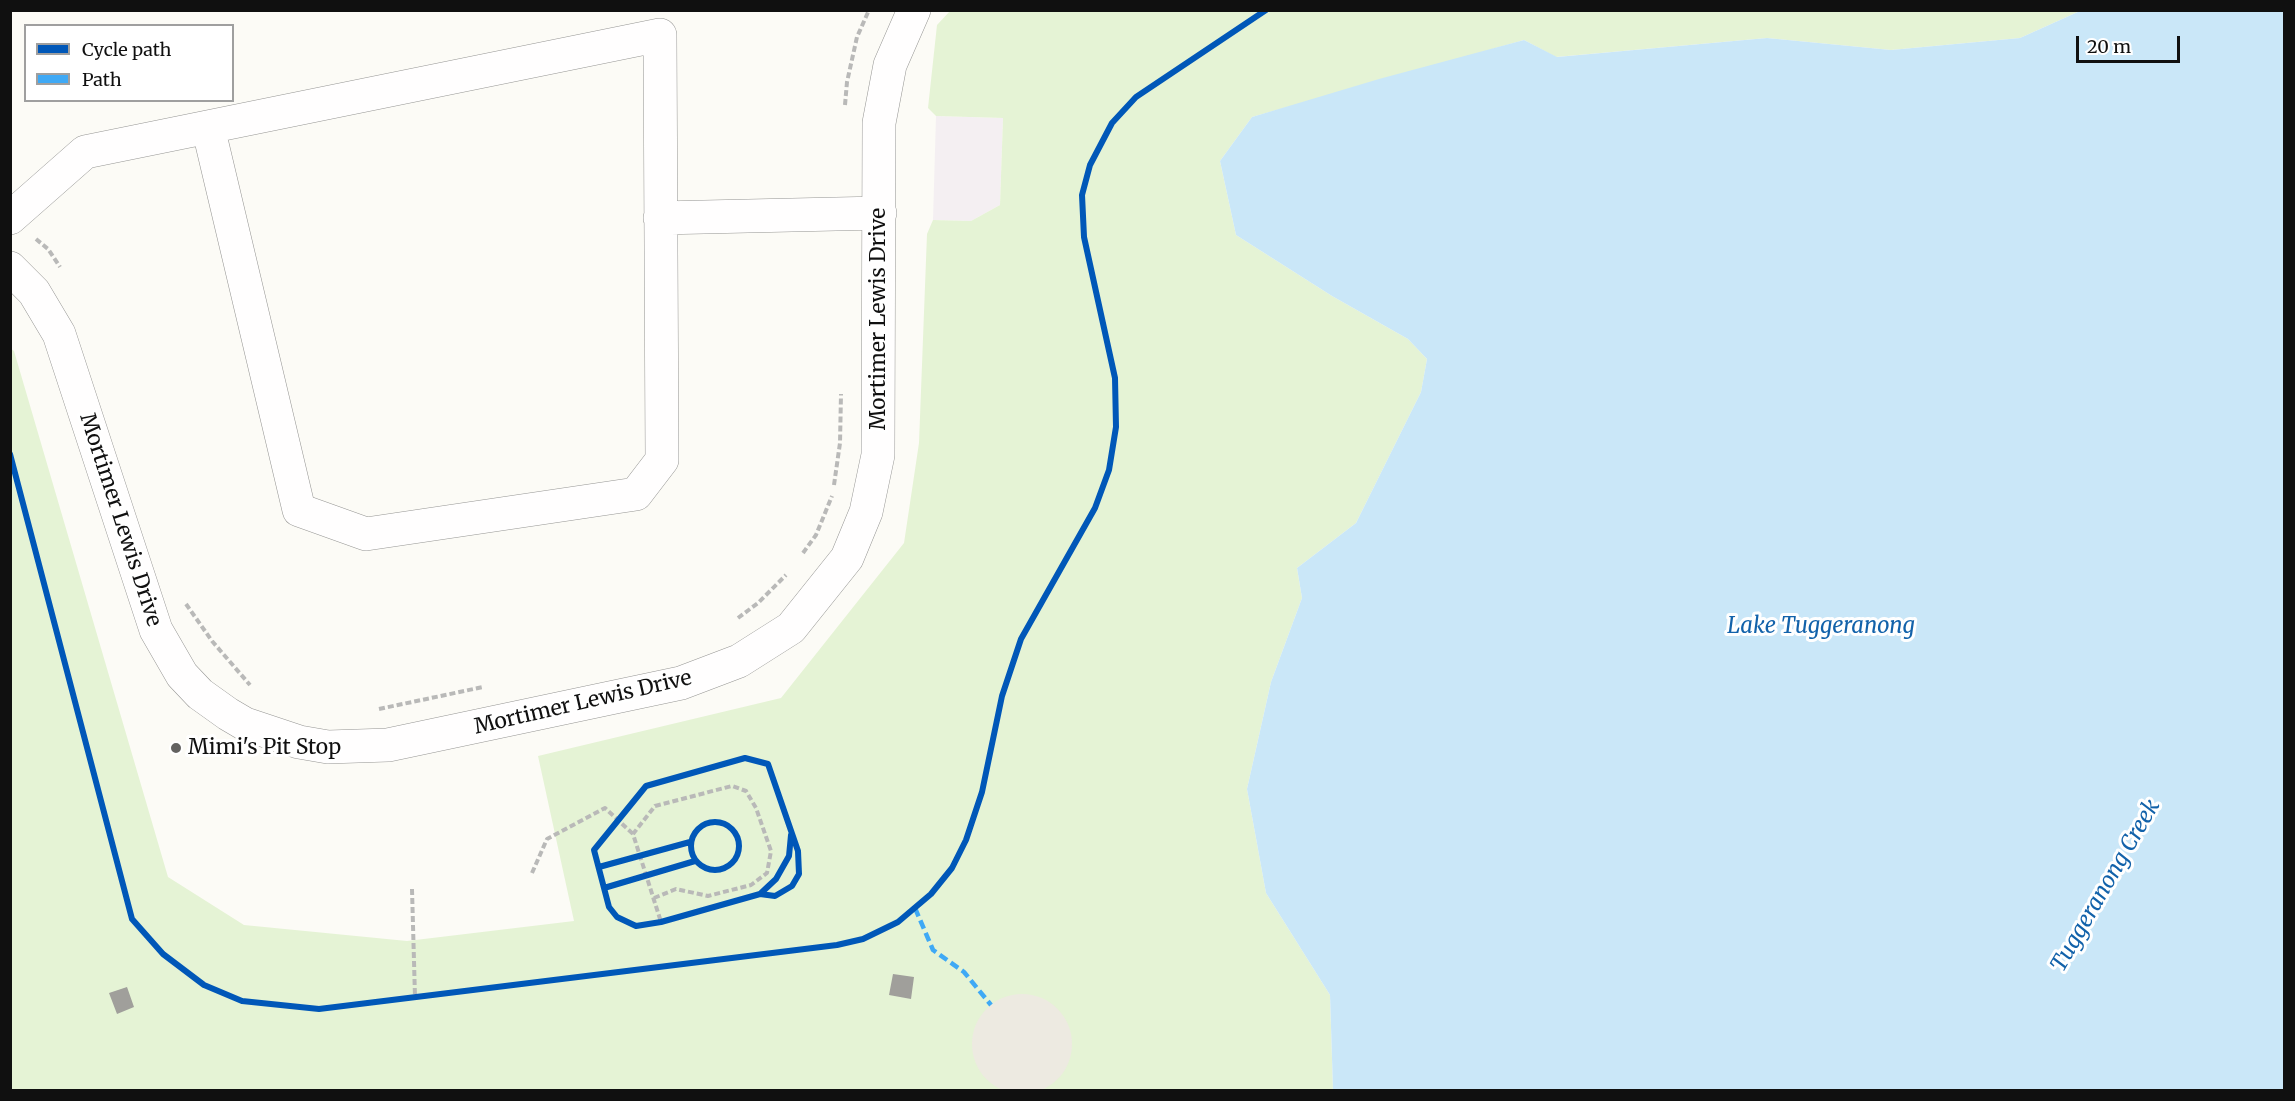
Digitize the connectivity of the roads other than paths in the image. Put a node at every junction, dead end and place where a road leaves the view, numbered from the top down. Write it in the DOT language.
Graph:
graph roads {
  1 [pos="914,10"];
  2 [pos="664,23"];
  3 [pos="208,127"];
  4 [pos="880,213"];
  5 [pos="11,218"];
  6 [pos="660,218"];
  7 [pos="10,268"];
  1 -- 4 [label="street, Mortimer Lewis Drive"];
  2 -- 3 [label="street"];
  2 -- 6 [label="street"];
  3 -- 5 [label="street"];
  3 -- 6 [label="street"];
  4 -- 6 [label="street"];
  4 -- 7 [label="street, Mortimer Lewis Drive"];
}
